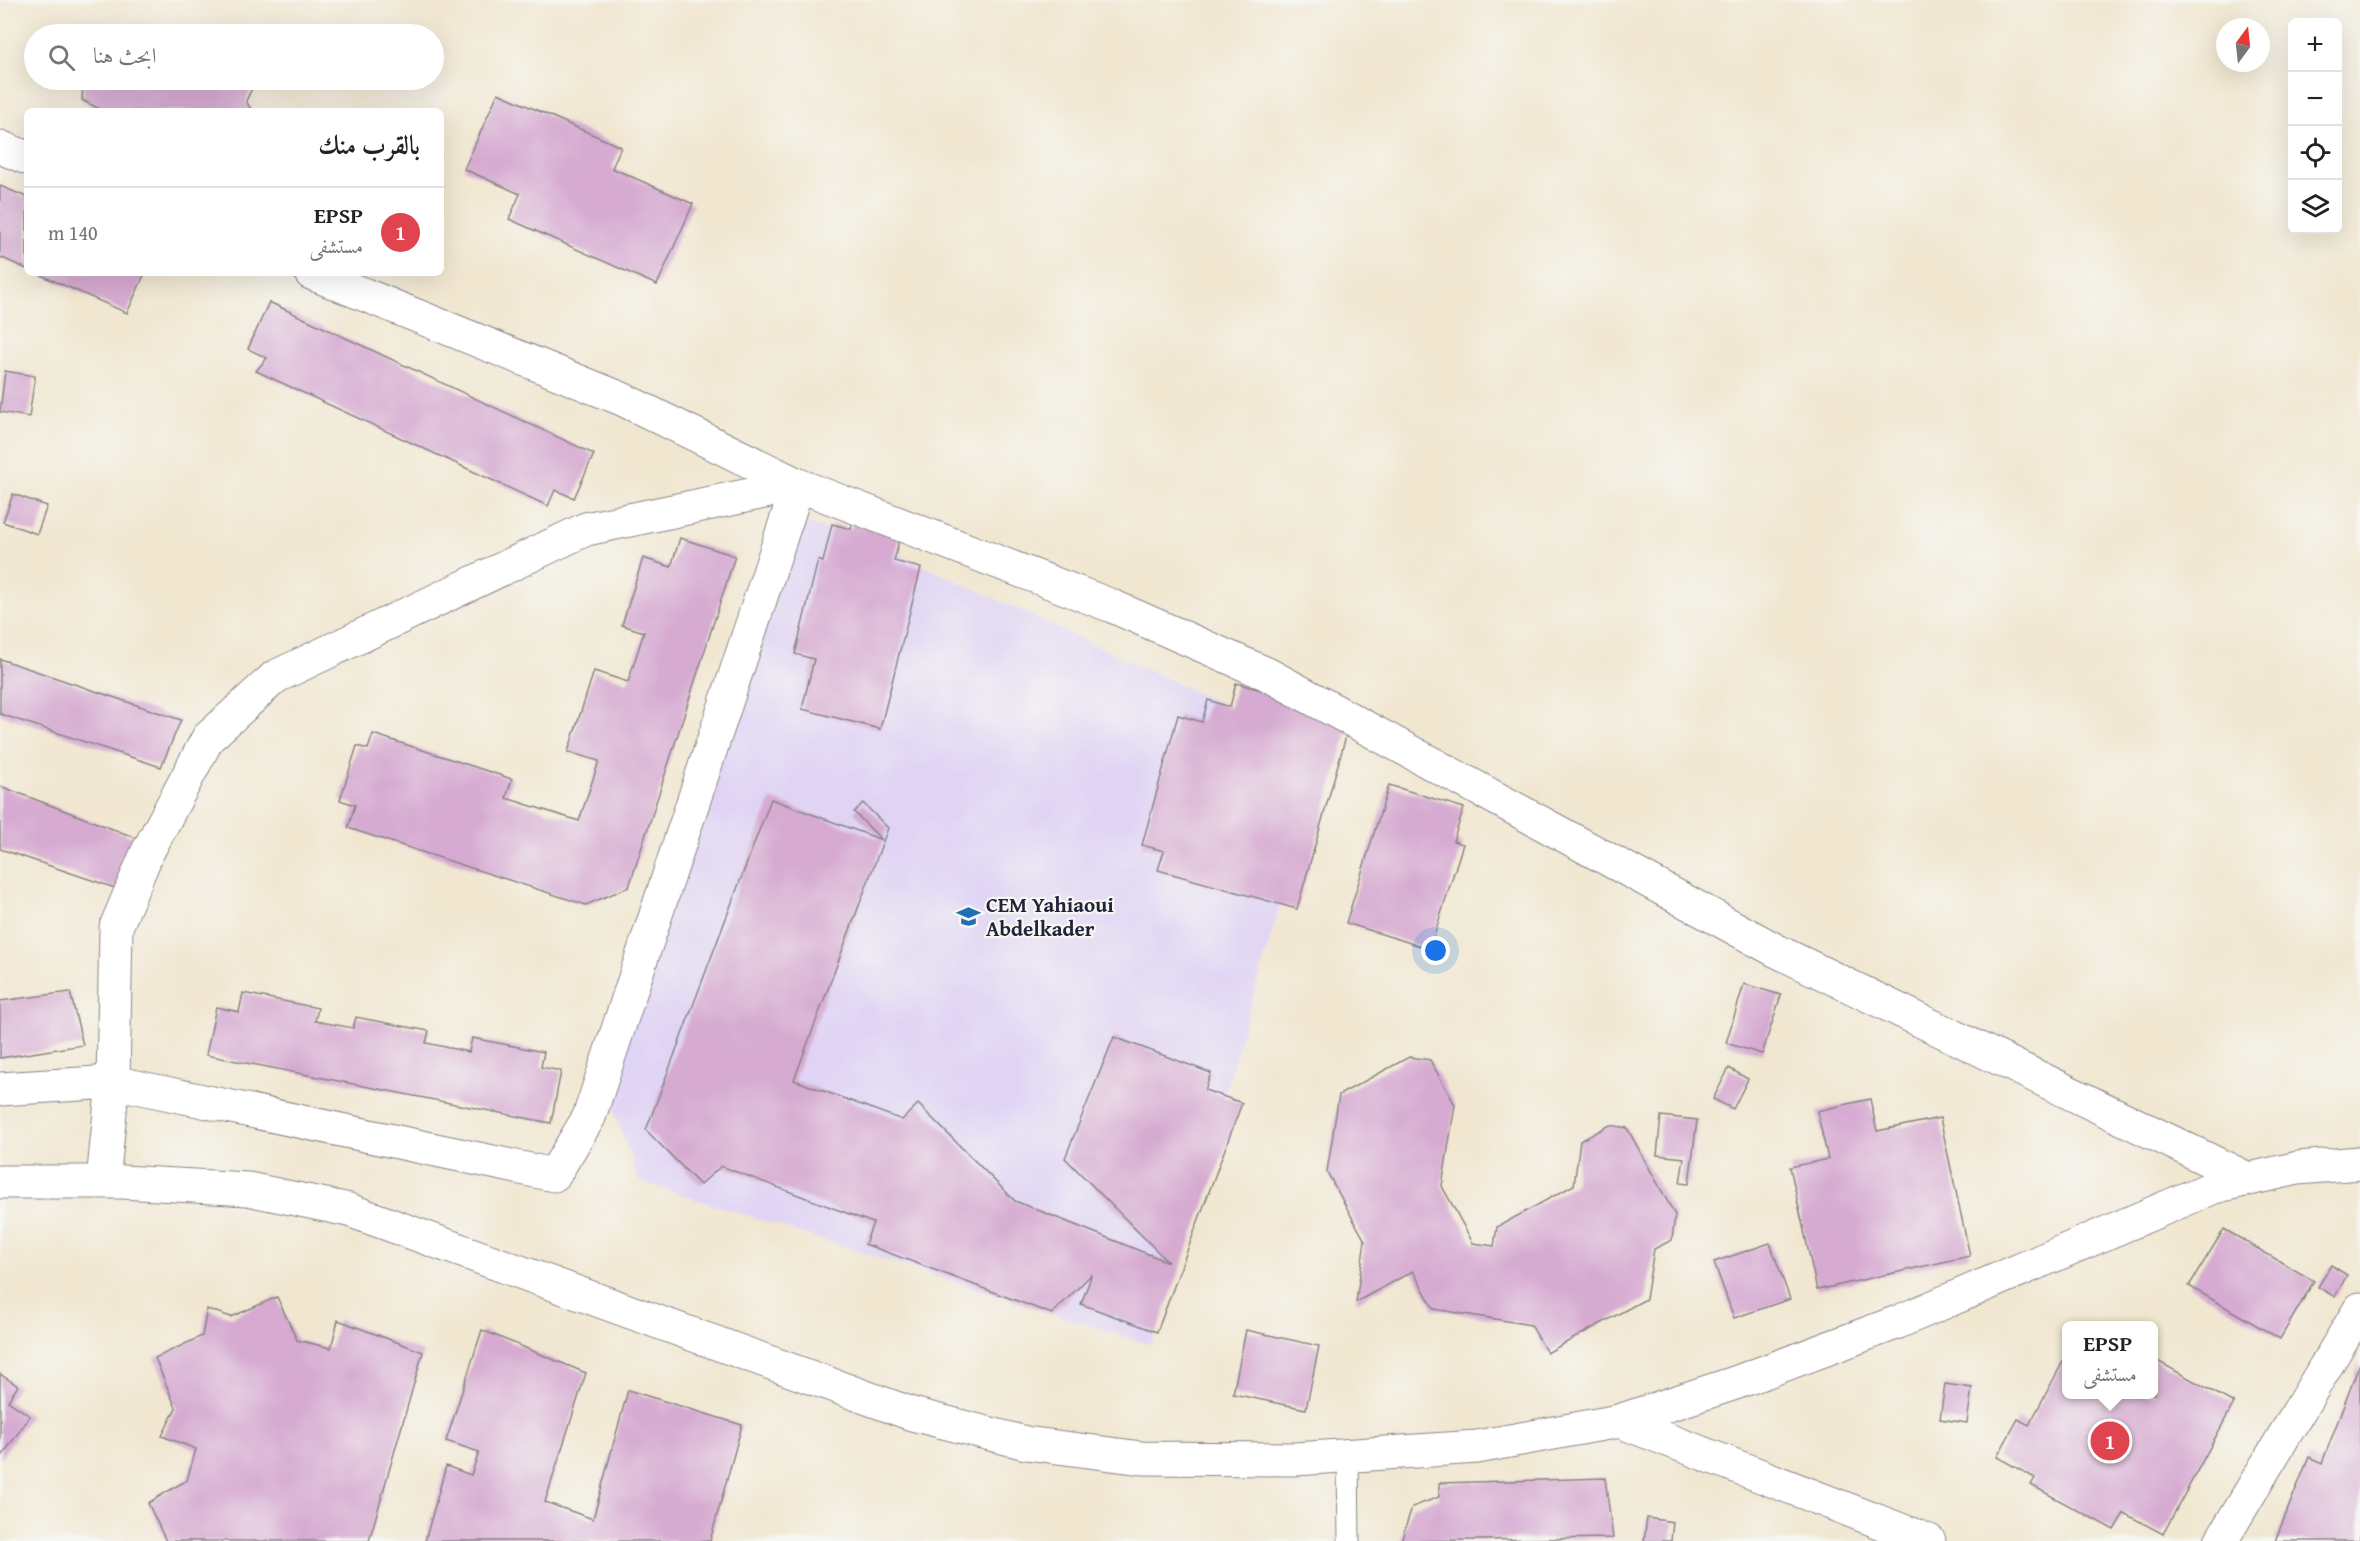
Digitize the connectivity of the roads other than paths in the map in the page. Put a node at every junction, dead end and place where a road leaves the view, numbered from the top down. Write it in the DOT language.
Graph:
graph roads {
  1 [pos="0,147"];
  2 [pos="24,157"];
  3 [pos="318,276"];
  4 [pos="798,485"];
  5 [pos="113,1082"];
  6 [pos="0,1089"];
  7 [pos="2360,1163"];
  8 [pos="2248,1179"];
  9 [pos="103,1181"];
  10 [pos="0,1182"];
  11 [pos="2360,1309"];
  12 [pos="1619,1421"];
  13 [pos="1348,1456"];
  14 [pos="1345,1539"];
  15 [pos="1929,1541"];
  16 [pos="2221,1541"];
  1 -- 2 [label="street"];
  3 -- 4 [label="street"];
  4 -- 5 [label="street"];
  4 -- 5 [label="street"];
  4 -- 8 [label="street"];
  5 -- 6 [label="street"];
  5 -- 9 [label="street"];
  7 -- 8 [label="street"];
  8 -- 12 [label="street"];
  9 -- 10 [label="street"];
  9 -- 13 [label="street"];
  11 -- 16 [label="street"];
  12 -- 13 [label="street"];
  12 -- 15 [label="street"];
  13 -- 14 [label="lane"];
}
